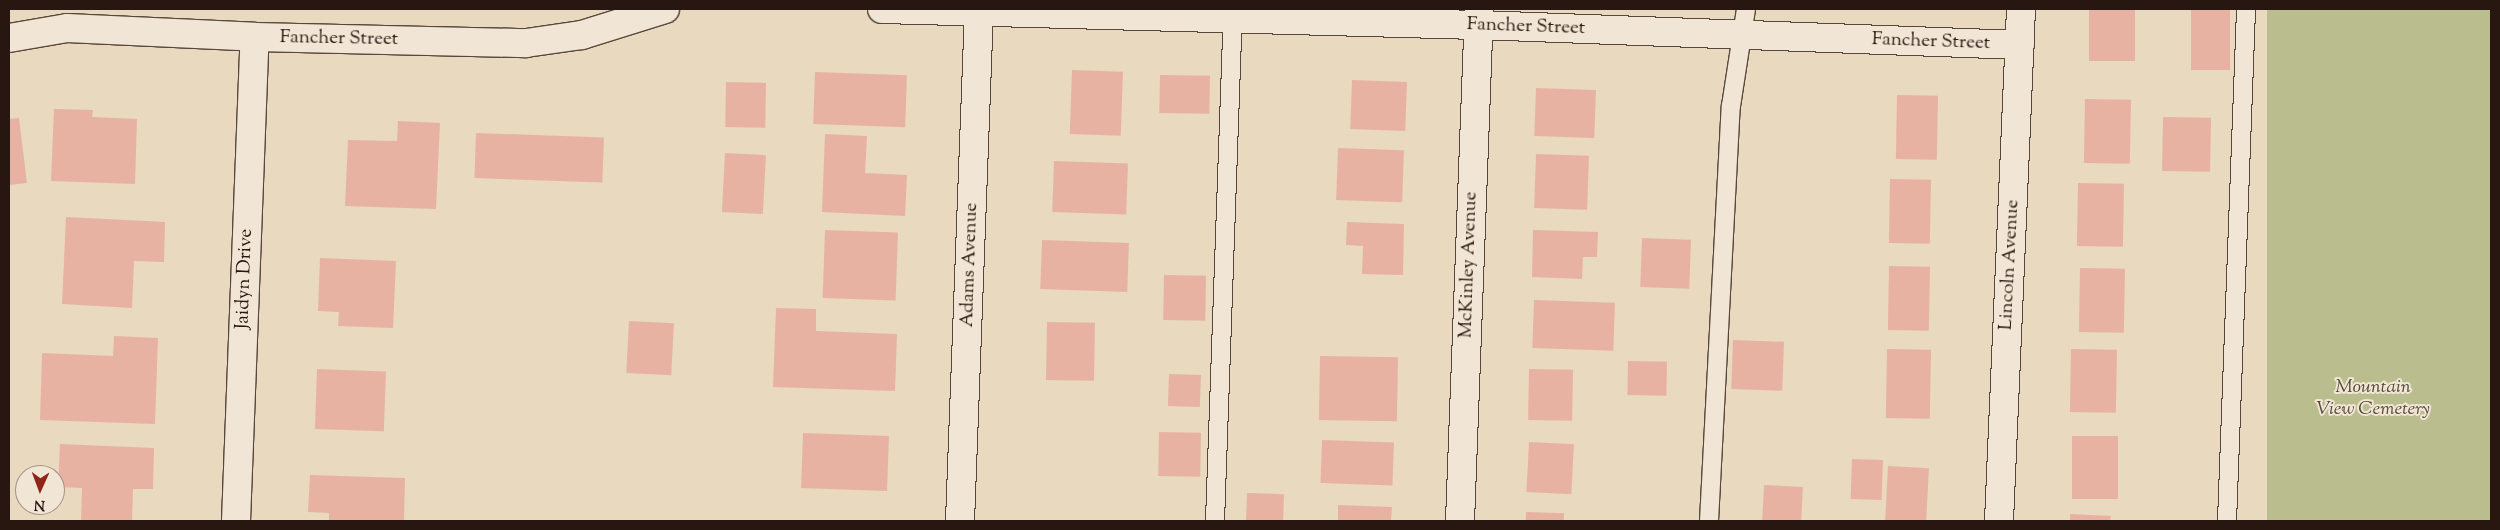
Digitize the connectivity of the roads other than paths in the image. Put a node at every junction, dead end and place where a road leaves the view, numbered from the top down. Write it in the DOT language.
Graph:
graph roads {
  1 [pos="665,9"];
  2 [pos="882,9"];
  3 [pos="2021,9"];
  4 [pos="2246,9"];
  5 [pos="979,10"];
  6 [pos="1233,14"];
  7 [pos="1479,17"];
  8 [pos="1743,22"];
  9 [pos="255,37"];
  10 [pos="9,38"];
  11 [pos="2020,45"];
  12 [pos="236,521"];
  13 [pos="960,521"];
  14 [pos="1215,521"];
  15 [pos="1460,521"];
  16 [pos="1709,521"];
  17 [pos="1999,521"];
  18 [pos="2227,521"];
  1 -- 9 [label="street, Fancher Street"];
  2 -- 5 [label="street, Fancher Street"];
  3 -- 11 [label="street, Lincoln Avenue"];
  4 -- 18 [label="lane"];
  5 -- 6 [label="street, Fancher Street"];
  5 -- 13 [label="street, Adams Avenue"];
  6 -- 7 [label="street, Fancher Street"];
  6 -- 14 [label="lane"];
  7 -- 8 [label="street, Fancher Street"];
  7 -- 15 [label="street, McKinley Avenue"];
  8 -- 11 [label="street, Fancher Street"];
  8 -- 16 [label="lane"];
  9 -- 10 [label="street, Fancher Street"];
  9 -- 12 [label="street, Jaidyn Drive"];
  11 -- 17 [label="street, Lincoln Avenue"];
}
